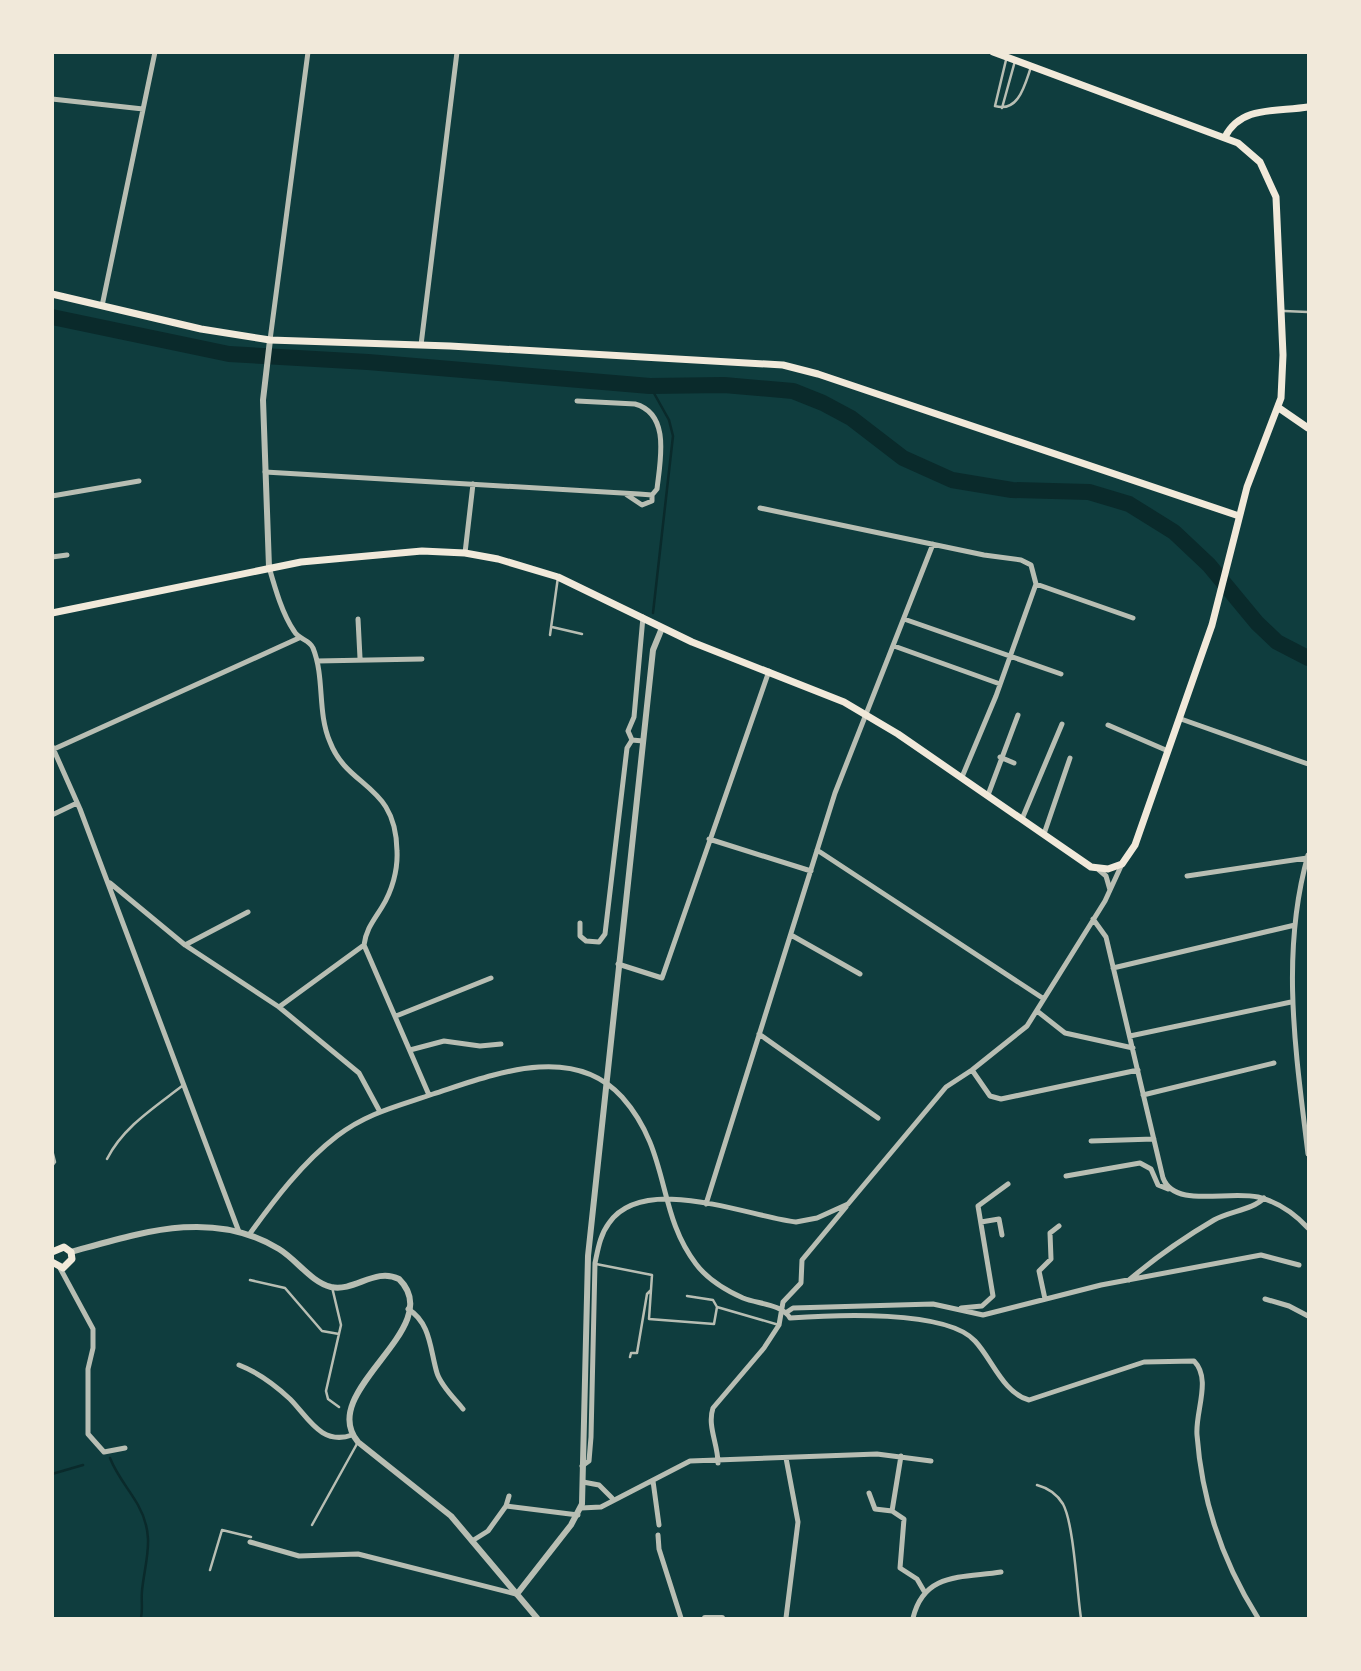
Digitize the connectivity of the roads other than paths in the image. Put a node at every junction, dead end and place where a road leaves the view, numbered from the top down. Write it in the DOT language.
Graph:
graph roads {
  1 [pos="155,52"];
  2 [pos="308,52"];
  3 [pos="457,52"];
  4 [pos="993,52"];
  5 [pos="1007,58"];
  6 [pos="1015,61"];
  7 [pos="1031,67"];
  8 [pos="52,99"];
  9 [pos="1308,107"];
  10 [pos="1002,108"];
  11 [pos="143,109"];
  12 [pos="1225,137"];
  13 [pos="52,294"];
  14 [pos="102,306"];
  15 [pos="1281,311"];
  16 [pos="1308,312"];
  17 [pos="269,344"];
  18 [pos="421,345"];
  19 [pos="577,401"];
  20 [pos="1279,408"];
  21 [pos="1308,428"];
  22 [pos="265,471"];
  23 [pos="138,481"];
  24 [pos="473,484"];
  25 [pos="627,495"];
  26 [pos="652,495"];
  27 [pos="52,496"];
  28 [pos="760,508"];
  29 [pos="1239,516"];
  30 [pos="933,544"];
  31 [pos="465,553"];
  32 [pos="67,555"];
  33 [pos="52,558"];
  34 [pos="269,567"];
  35 [pos="558,577"];
  36 [pos="1036,584"];
  37 [pos="52,613"];
  38 [pos="643,617"];
  39 [pos="1133,618"];
  40 [pos="358,619"];
  41 [pos="904,619"];
  42 [pos="552,627"];
  43 [pos="662,628"];
  44 [pos="550,635"];
  45 [pos="582,635"];
  46 [pos="299,638"];
  47 [pos="894,646"];
  48 [pos="1010,655"];
  49 [pos="360,658"];
  50 [pos="422,659"];
  51 [pos="317,662"];
  52 [pos="769,671"];
  53 [pos="1061,674"];
  54 [pos="1000,684"];
  55 [pos="865,713"];
  56 [pos="1017,715"];
  57 [pos="1181,719"];
  58 [pos="1062,724"];
  59 [pos="1108,725"];
  60 [pos="632,740"];
  61 [pos="643,741"];
  62 [pos="53,747"];
  63 [pos="1168,751"];
  64 [pos="1000,757"];
  65 [pos="1070,758"];
  66 [pos="1014,764"];
  67 [pos="1308,764"];
  68 [pos="962,777"];
  69 [pos="988,795"];
  70 [pos="78,803"];
  71 [pos="52,814"];
  72 [pos="1022,819"];
  73 [pos="1044,834"];
  74 [pos="709,839"];
  75 [pos="817,850"];
  76 [pos="1308,857"];
  77 [pos="1122,864"];
  78 [pos="1099,870"];
  79 [pos="811,871"];
  80 [pos="1187,876"];
  81 [pos="107,881"];
  82 [pos="1110,890"];
  83 [pos="248,912"];
  84 [pos="1093,919"];
  85 [pos="580,923"];
  86 [pos="1295,925"];
  87 [pos="791,935"];
  88 [pos="185,945"];
  89 [pos="364,945"];
  90 [pos="618,964"];
  91 [pos="1113,968"];
  92 [pos="860,974"];
  93 [pos="491,978"];
  94 [pos="1044,999"];
  95 [pos="1291,1002"];
  96 [pos="279,1007"];
  97 [pos="1037,1011"];
  98 [pos="396,1016"];
  99 [pos="759,1034"];
  100 [pos="1130,1036"];
  101 [pos="501,1044"];
  102 [pos="1133,1048"];
  103 [pos="410,1050"];
  104 [pos="1274,1063"];
  105 [pos="972,1070"];
  106 [pos="1138,1070"];
  107 [pos="605,1080"];
  108 [pos="185,1083"];
  109 [pos="1143,1095"];
  110 [pos="429,1096"];
  111 [pos="1305,1097"];
  112 [pos="379,1110"];
  113 [pos="878,1118"];
  114 [pos="1154,1139"];
  115 [pos="1091,1141"];
  116 [pos="52,1150"];
  117 [pos="1308,1154"];
  118 [pos="107,1159"];
  119 [pos="52,1166"];
  120 [pos="1066,1176"];
  121 [pos="1007,1184"];
  122 [pos="1168,1189"];
  123 [pos="668,1197"];
  124 [pos="1264,1198"];
  125 [pos="706,1204"];
  126 [pos="848,1204"];
  127 [pos="981,1222"];
  128 [pos="1059,1226"];
  129 [pos="1308,1228"];
  130 [pos="239,1232"];
  131 [pos="249,1234"];
  132 [pos="1002,1235"];
  133 [pos="52,1252"];
  134 [pos="71,1252"];
  135 [pos="595,1264"];
  136 [pos="1299,1265"];
  137 [pos="55,1266"];
  138 [pos="250,1280"];
  139 [pos="1129,1280"];
  140 [pos="332,1287"];
  141 [pos="651,1290"];
  142 [pos="687,1296"];
  143 [pos="1045,1298"];
  144 [pos="1265,1299"];
  145 [pos="717,1307"];
  146 [pos="961,1308"];
  147 [pos="408,1309"];
  148 [pos="783,1310"];
  149 [pos="1308,1316"];
  150 [pos="779,1325"];
  151 [pos="339,1334"];
  152 [pos="630,1357"];
  153 [pos="239,1365"];
  154 [pos="339,1407"];
  155 [pos="463,1409"];
  156 [pos="352,1436"];
  157 [pos="358,1443"];
  158 [pos="125,1448"];
  159 [pos="901,1456"];
  160 [pos="786,1458"];
  161 [pos="931,1461"];
  162 [pos="718,1463"];
  163 [pos="582,1466"];
  164 [pos="653,1481"];
  165 [pos="583,1482"];
  166 [pos="1037,1485"];
  167 [pos="869,1493"];
  168 [pos="509,1496"];
  169 [pos="612,1498"];
  170 [pos="506,1506"];
  171 [pos="579,1511"];
  172 [pos="892,1511"];
  173 [pos="312,1525"];
  174 [pos="659,1525"];
  175 [pos="658,1535"];
  176 [pos="250,1540"];
  177 [pos="472,1541"];
  178 [pos="210,1570"];
  179 [pos="1001,1572"];
  180 [pos="925,1591"];
  181 [pos="517,1594"];
  182 [pos="537,1619"];
  183 [pos="681,1619"];
  184 [pos="705,1619"];
  185 [pos="722,1619"];
  186 [pos="786,1619"];
  187 [pos="913,1619"];
  188 [pos="1081,1619"];
  189 [pos="1258,1619"];
  1 -- 11 [label="street"];
  2 -- 17 [label="street"];
  3 -- 18 [label="street"];
  4 -- 5 [label="main road"];
  5 -- 6 [label="main road"];
  5 -- 10 [label="lane"];
  6 -- 7 [label="main road"];
  6 -- 10 [label="lane"];
  7 -- 10 [label="lane"];
  7 -- 12 [label="main road"];
  8 -- 11 [label="street"];
  9 -- 12 [label="main road"];
  11 -- 14 [label="street"];
  12 -- 15 [label="main road"];
  13 -- 14 [label="main road"];
  14 -- 17 [label="main road"];
  15 -- 16 [label="lane"];
  15 -- 20 [label="main road"];
  17 -- 18 [label="main road"];
  17 -- 22 [label="street"];
  18 -- 29 [label="main road"];
  19 -- 26 [label="street"];
  20 -- 21 [label="main road"];
  20 -- 29 [label="main road"];
  22 -- 24 [label="street"];
  22 -- 34 [label="street"];
  23 -- 27 [label="street"];
  24 -- 25 [label="street"];
  24 -- 31 [label="street"];
  25 -- 26 [label="street"];
  25 -- 26 [label="street"];
  28 -- 30 [label="street"];
  29 -- 57 [label="main road"];
  30 -- 36 [label="street"];
  30 -- 41 [label="street"];
  31 -- 34 [label="main road"];
  31 -- 35 [label="main road"];
  32 -- 33 [label="street"];
  34 -- 37 [label="main road"];
  34 -- 46 [label="street"];
  35 -- 38 [label="main road"];
  35 -- 42 [label="lane"];
  36 -- 39 [label="street"];
  36 -- 48 [label="street"];
  38 -- 43 [label="main road"];
  38 -- 60 [label="street"];
  40 -- 49 [label="street"];
  41 -- 47 [label="street"];
  41 -- 48 [label="street"];
  42 -- 44 [label="lane"];
  42 -- 45 [label="lane"];
  43 -- 52 [label="main road"];
  43 -- 61 [label="street"];
  46 -- 51 [label="street"];
  46 -- 62 [label="street"];
  47 -- 54 [label="street"];
  47 -- 55 [label="street"];
  48 -- 53 [label="street"];
  48 -- 54 [label="street"];
  49 -- 50 [label="street"];
  49 -- 51 [label="street"];
  51 -- 89 [label="street"];
  52 -- 55 [label="main road"];
  52 -- 74 [label="street"];
  54 -- 68 [label="street"];
  55 -- 68 [label="main road"];
  55 -- 75 [label="street"];
  56 -- 64 [label="street"];
  57 -- 63 [label="main road"];
  57 -- 67 [label="street"];
  58 -- 72 [label="street"];
  59 -- 63 [label="street"];
  60 -- 61 [label="street"];
  60 -- 85 [label="street"];
  61 -- 90 [label="street"];
  62 -- 70 [label="street"];
  63 -- 77 [label="main road"];
  64 -- 66 [label="street"];
  64 -- 69 [label="street"];
  65 -- 73 [label="street"];
  68 -- 69 [label="main road"];
  69 -- 72 [label="main road"];
  70 -- 71 [label="street"];
  70 -- 81 [label="street"];
  72 -- 73 [label="main road"];
  73 -- 78 [label="main road"];
  74 -- 79 [label="street"];
  74 -- 90 [label="street"];
  75 -- 79 [label="street"];
  75 -- 94 [label="street"];
  76 -- 80 [label="street"];
  76 -- 86 [label="street"];
  77 -- 78 [label="main road"];
  77 -- 82 [label="street"];
  78 -- 82 [label="street"];
  79 -- 87 [label="street"];
  81 -- 88 [label="street"];
  81 -- 108 [label="street"];
  82 -- 84 [label="street"];
  83 -- 88 [label="street"];
  84 -- 91 [label="street"];
  84 -- 94 [label="street"];
  86 -- 91 [label="street"];
  86 -- 95 [label="street"];
  87 -- 92 [label="street"];
  87 -- 99 [label="street"];
  88 -- 96 [label="street"];
  89 -- 96 [label="street"];
  89 -- 98 [label="street"];
  90 -- 107 [label="street"];
  91 -- 100 [label="street"];
  93 -- 98 [label="street"];
  94 -- 97 [label="street"];
  95 -- 100 [label="street"];
  95 -- 111 [label="street"];
  96 -- 112 [label="street"];
  97 -- 102 [label="street"];
  97 -- 105 [label="street"];
  98 -- 103 [label="street"];
  99 -- 113 [label="street"];
  99 -- 125 [label="street"];
  100 -- 102 [label="street"];
  101 -- 103 [label="street"];
  102 -- 106 [label="street"];
  103 -- 110 [label="street"];
  104 -- 109 [label="street"];
  105 -- 106 [label="street"];
  105 -- 126 [label="street"];
  106 -- 109 [label="street"];
  107 -- 110 [label="street"];
  107 -- 123 [label="street"];
  107 -- 163 [label="street"];
  108 -- 118 [label="lane"];
  108 -- 130 [label="street"];
  109 -- 114 [label="street"];
  110 -- 112 [label="street"];
  111 -- 117 [label="street"];
  112 -- 131 [label="street"];
  114 -- 115 [label="street"];
  114 -- 122 [label="street"];
  116 -- 119 [label="lane"];
  120 -- 122 [label="street"];
  121 -- 127 [label="street"];
  122 -- 124 [label="street"];
  123 -- 125 [label="street"];
  123 -- 135 [label="street"];
  123 -- 148 [label="street"];
  124 -- 129 [label="street"];
  124 -- 139 [label="street"];
  125 -- 126 [label="street"];
  126 -- 148 [label="street"];
  127 -- 132 [label="street"];
  127 -- 146 [label="street"];
  128 -- 143 [label="street"];
  130 -- 131 [label="street"];
  130 -- 134 [label="street"];
  131 -- 140 [label="street"];
  133 -- 134 [label="main road"];
  134 -- 137 [label="main road"];
  135 -- 141 [label="lane"];
  135 -- 163 [label="street"];
  136 -- 139 [label="street"];
  137 -- 158 [label="street"];
  138 -- 151 [label="lane"];
  139 -- 143 [label="street"];
  140 -- 147 [label="street"];
  140 -- 151 [label="lane"];
  141 -- 145 [label="lane"];
  141 -- 152 [label="lane"];
  142 -- 145 [label="lane"];
  143 -- 146 [label="street"];
  144 -- 149 [label="street"];
  145 -- 150 [label="lane"];
  146 -- 148 [label="street"];
  147 -- 155 [label="street"];
  147 -- 156 [label="street"];
  148 -- 150 [label="street"];
  148 -- 189 [label="street"];
  150 -- 162 [label="street"];
  151 -- 154 [label="lane"];
  153 -- 156 [label="street"];
  156 -- 157 [label="street"];
  157 -- 173 [label="lane"];
  157 -- 177 [label="street"];
  159 -- 160 [label="street"];
  159 -- 161 [label="street"];
  159 -- 172 [label="street"];
  160 -- 162 [label="street"];
  160 -- 186 [label="street"];
  162 -- 164 [label="street"];
  163 -- 165 [label="street"];
  164 -- 169 [label="street"];
  164 -- 174 [label="street"];
  165 -- 169 [label="street"];
  165 -- 171 [label="street"];
  166 -- 188 [label="lane"];
  167 -- 172 [label="street"];
  168 -- 170 [label="street"];
  169 -- 171 [label="street"];
  170 -- 171 [label="street"];
  170 -- 177 [label="street"];
  171 -- 181 [label="street"];
  172 -- 180 [label="street"];
  175 -- 183 [label="street"];
  176 -- 178 [label="lane"];
  176 -- 181 [label="street"];
  177 -- 181 [label="street"];
  179 -- 180 [label="street"];
  180 -- 187 [label="street"];
  181 -- 182 [label="street"];
  184 -- 185 [label="street"];
}
